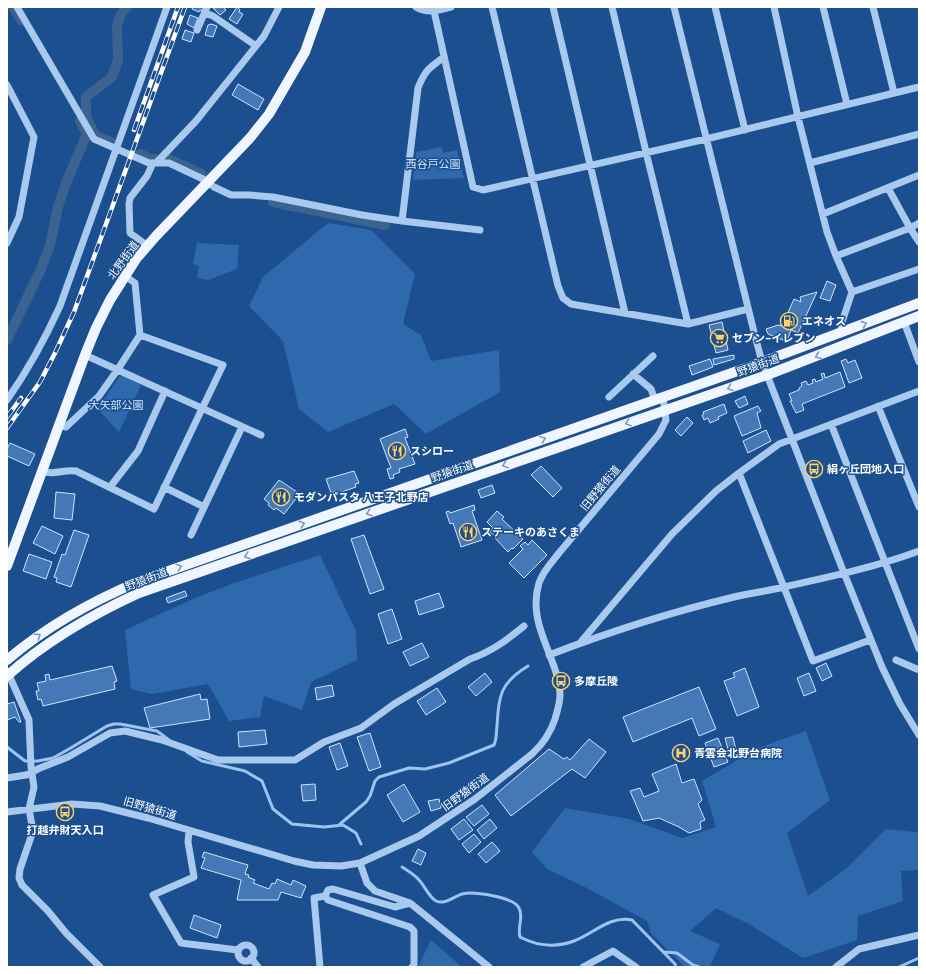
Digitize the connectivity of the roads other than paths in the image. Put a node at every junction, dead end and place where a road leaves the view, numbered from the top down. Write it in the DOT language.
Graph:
graph roads {
  1 [pos="17,7"];
  2 [pos="166,7"];
  3 [pos="279,7"];
  4 [pos="321,7"];
  5 [pos="416,7"];
  6 [pos="451,7"];
  7 [pos="492,7"];
  8 [pos="553,7"];
  9 [pos="612,7"];
  10 [pos="674,7"];
  11 [pos="715,7"];
  12 [pos="774,7"];
  13 [pos="823,7"];
  14 [pos="873,7"];
  15 [pos="206,10"];
  16 [pos="434,11"];
  17 [pos="197,30"];
  18 [pos="256,46"];
  19 [pos="444,57"];
  20 [pos="7,85"];
  21 [pos="919,87"];
  22 [pos="894,93"];
  23 [pos="847,104"];
  24 [pos="798,117"];
  25 [pos="745,130"];
  26 [pos="919,134"];
  27 [pos="706,139"];
  28 [pos="116,149"];
  29 [pos="646,152"];
  30 [pos="155,163"];
  31 [pos="810,163"];
  32 [pos="591,166"];
  33 [pos="919,175"];
  34 [pos="532,179"];
  35 [pos="208,183"];
  36 [pos="888,188"];
  37 [pos="823,214"];
  38 [pos="402,221"];
  39 [pos="919,223"];
  40 [pos="910,228"];
  41 [pos="480,230"];
  42 [pos="919,242"];
  43 [pos="7,243"];
  44 [pos="148,246"];
  45 [pos="836,256"];
  46 [pos="919,269"];
  47 [pos="125,276"];
  48 [pos="852,292"];
  49 [pos="919,303"];
  50 [pos="748,309"];
  51 [pos="625,313"];
  52 [pos="919,316"];
  53 [pos="904,322"];
  54 [pos="688,324"];
  55 [pos="843,332"];
  56 [pos="140,335"];
  57 [pos="85,355"];
  58 [pos="653,356"];
  59 [pos="762,362"];
  60 [pos="919,362"];
  61 [pos="118,369"];
  62 [pos="634,374"];
  63 [pos="767,375"];
  64 [pos="166,391"];
  65 [pos="919,391"];
  66 [pos="609,397"];
  67 [pos="659,398"];
  68 [pos="7,400"];
  69 [pos="878,406"];
  70 [pos="202,408"];
  71 [pos="665,411"];
  72 [pos="831,424"];
  73 [pos="58,425"];
  74 [pos="242,427"];
  75 [pos="261,435"];
  76 [pos="792,439"];
  77 [pos="42,471"];
  78 [pos="739,473"];
  79 [pos="110,487"];
  80 [pos="164,487"];
  81 [pos="204,507"];
  82 [pos="919,507"];
  83 [pos="191,535"];
  84 [pos="919,551"];
  85 [pos="885,561"];
  86 [pos="7,566"];
  87 [pos="844,573"];
  88 [pos="784,587"];
  89 [pos="524,626"];
  90 [pos="870,640"];
  91 [pos="580,643"];
  92 [pos="919,649"];
  93 [pos="549,655"];
  94 [pos="7,660"];
  95 [pos="896,660"];
  96 [pos="919,670"];
  97 [pos="8,674"];
  98 [pos="919,735"];
  99 [pos="32,769"];
  100 [pos="7,778"];
  101 [pos="29,809"];
  102 [pos="7,812"];
  103 [pos="189,831"];
  104 [pos="360,863"];
  105 [pos="325,896"];
  106 [pos="410,903"];
  107 [pos="919,935"];
  108 [pos="238,950"];
  109 [pos="251,958"];
  110 [pos="100,967"];
  111 [pos="258,967"];
  112 [pos="320,967"];
  113 [pos="412,967"];
  114 [pos="489,967"];
  115 [pos="583,967"];
  116 [pos="636,967"];
  117 [pos="836,967"];
  1 -- 28 [label="street"];
  2 -- 28 [label="street"];
  3 -- 18 [label="street"];
  4 -- 35 [label="main road, 北野街道"];
  5 -- 16 [label="street"];
  6 -- 16 [label="street"];
  7 -- 34 [label="street"];
  8 -- 32 [label="street"];
  9 -- 29 [label="street"];
  10 -- 27 [label="street"];
  11 -- 25 [label="street"];
  12 -- 24 [label="street"];
  13 -- 23 [label="street"];
  14 -- 22 [label="street"];
  15 -- 17 [label="street"];
  15 -- 18 [label="street"];
  16 -- 19 [label="street"];
  18 -- 30 [label="street"];
  19 -- 34 [label="street"];
  19 -- 38 [label="street"];
  20 -- 43 [label="street"];
  21 -- 22 [label="street"];
  22 -- 23 [label="street"];
  23 -- 24 [label="street"];
  24 -- 25 [label="street"];
  24 -- 31 [label="street"];
  25 -- 27 [label="street"];
  26 -- 31 [label="street"];
  27 -- 29 [label="street"];
  27 -- 50 [label="street"];
  28 -- 30 [label="street"];
  28 -- 68 [label="street"];
  29 -- 32 [label="street"];
  29 -- 54 [label="street"];
  30 -- 35 [label="street"];
  30 -- 44 [label="street"];
  31 -- 37 [label="street"];
  32 -- 34 [label="street"];
  32 -- 51 [label="street"];
  33 -- 36 [label="street"];
  34 -- 51 [label="street"];
  35 -- 38 [label="street"];
  35 -- 44 [label="main road, 北野街道"];
  36 -- 37 [label="street"];
  36 -- 40 [label="street"];
  37 -- 45 [label="street"];
  38 -- 41 [label="street"];
  39 -- 40 [label="street"];
  40 -- 42 [label="street"];
  40 -- 45 [label="street"];
  44 -- 47 [label="main road, 北野街道"];
  45 -- 48 [label="street"];
  46 -- 48 [label="street"];
  47 -- 56 [label="street"];
  47 -- 57 [label="main road, 北野街道"];
  48 -- 55 [label="street"];
  55 -- 49 [label="main road, 野猿街道, one-way"];
  50 -- 54 [label="street"];
  50 -- 59 [label="street"];
  51 -- 54 [label="street"];
  52 -- 53 [label="main road, 野猿街道"];
  53 -- 60 [label="street"];
  53 -- 63 [label="main road, 野猿街道, one-way"];
  55 -- 59 [label="main road, 野猿街道"];
  56 -- 61 [label="street"];
  56 -- 70 [label="street"];
  57 -- 61 [label="street"];
  57 -- 73 [label="main road, 北野街道"];
  58 -- 62 [label="street"];
  59 -- 63 [label="street"];
  59 -- 67 [label="main road, 野猿街道"];
  61 -- 64 [label="street"];
  61 -- 73 [label="street"];
  62 -- 66 [label="street"];
  62 -- 67 [label="street"];
  63 -- 71 [label="main road, 野猿街道, one-way"];
  63 -- 76 [label="street"];
  64 -- 70 [label="street"];
  64 -- 79 [label="street"];
  65 -- 69 [label="street"];
  67 -- 71 [label="street, 旧野猿街道"];
  94 -- 67 [label="main road, 野猿街道, one-way"];
  69 -- 72 [label="street"];
  69 -- 82 [label="street"];
  70 -- 74 [label="street"];
  70 -- 80 [label="street"];
  71 -- 93 [label="street, 旧野猿街道"];
  71 -- 97 [label="main road, 野猿街道, one-way"];
  72 -- 76 [label="street"];
  72 -- 85 [label="street"];
  73 -- 77 [label="main road, 北野街道"];
  74 -- 75 [label="street"];
  74 -- 81 [label="street"];
  76 -- 78 [label="street"];
  76 -- 87 [label="street"];
  77 -- 79 [label="street"];
  77 -- 86 [label="main road, 北野街道"];
  78 -- 88 [label="street"];
  78 -- 91 [label="street"];
  79 -- 80 [label="street"];
  80 -- 81 [label="street"];
  81 -- 83 [label="street"];
  84 -- 85 [label="street"];
  85 -- 87 [label="street"];
  85 -- 92 [label="street"];
  87 -- 88 [label="street"];
  87 -- 90 [label="street"];
  88 -- 90 [label="street"];
  88 -- 91 [label="street"];
  89 -- 99 [label="street"];
  90 -- 98 [label="street"];
  91 -- 93 [label="street"];
  93 -- 104 [label="street, 旧野猿街道"];
  95 -- 96 [label="street"];
  97 -- 99 [label="street"];
  99 -- 100 [label="street"];
  99 -- 101 [label="street"];
  101 -- 102 [label="street, 旧野猿街道"];
  101 -- 103 [label="street, 旧野猿街道"];
  101 -- 110 [label="street"];
  103 -- 104 [label="street, 旧野猿街道"];
  103 -- 108 [label="street"];
  104 -- 106 [label="street"];
  105 -- 106 [label="street"];
  105 -- 112 [label="street"];
  105 -- 113 [label="street"];
  106 -- 114 [label="street"];
  107 -- 117 [label="street"];
  108 -- 109 [label="street"];
  108 -- 109 [label="street"];
  109 -- 111 [label="street"];
  115 -- 116 [label="street"];
}
